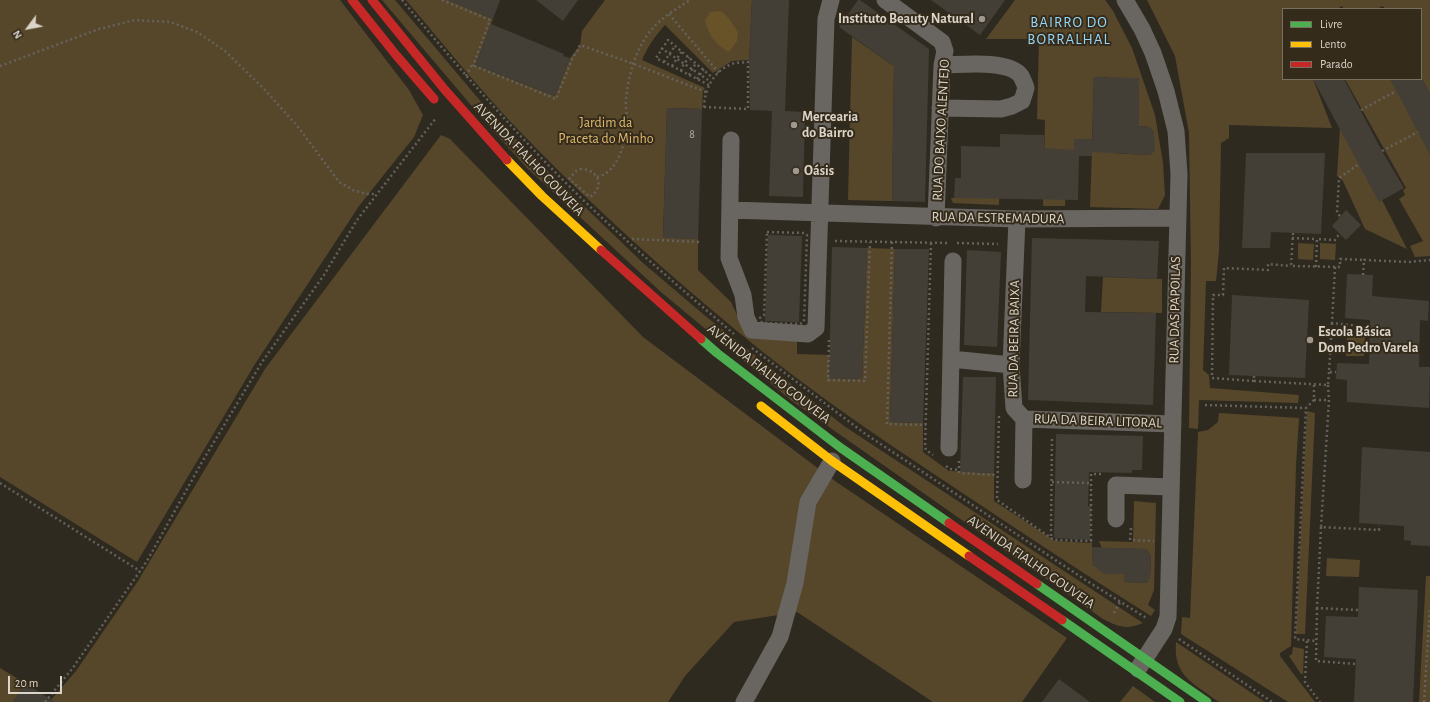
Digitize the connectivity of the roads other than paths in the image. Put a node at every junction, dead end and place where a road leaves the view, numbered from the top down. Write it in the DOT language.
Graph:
graph roads {
  1 [pos="352,0"];
  2 [pos="372,0"];
  3 [pos="831,0"];
  4 [pos="885,0"];
  5 [pos="1125,0"];
  6 [pos="942,65"];
  7 [pos="940,108"];
  8 [pos="443,109"];
  9 [pos="732,140"];
  10 [pos="730,210"];
  11 [pos="819,213"];
  12 [pos="936,218"];
  13 [pos="1177,218"];
  14 [pos="1017,219"];
  15 [pos="953,262"];
  16 [pos="951,359"];
  17 [pos="1011,365"];
  18 [pos="751,398"];
  19 [pos="1024,419"];
  20 [pos="1173,424"];
  21 [pos="948,457"];
  22 [pos="832,461"];
  23 [pos="1023,480"];
  24 [pos="1171,487"];
  25 [pos="1123,522"];
  26 [pos="1140,665"];
  27 [pos="744,702"];
  28 [pos="1180,702"];
  29 [pos="1207,702"];
  1 -- 8 [label="main road"];
  2 -- 26 [label="main road, AVENIDA FIALHO GOUVEIA"];
  3 -- 11 [label="street"];
  4 -- 6 [label="street, RUA DO BAIXO ALENTEJO"];
  5 -- 13 [label="street, RUA DAS PAPOILAS"];
  6 -- 7 [label="street, RUA DO BAIXO ALENTEJO"];
  6 -- 7 [label="street"];
  7 -- 12 [label="street, RUA DO BAIXO ALENTEJO"];
  9 -- 10 [label="street"];
  10 -- 11 [label="street, RUA DA ESTREMADURA"];
  10 -- 11 [label="street"];
  11 -- 12 [label="street, RUA DA ESTREMADURA"];
  12 -- 14 [label="street, RUA DA ESTREMADURA"];
  13 -- 14 [label="street, RUA DA ESTREMADURA"];
  13 -- 20 [label="street, RUA DAS PAPOILAS"];
  14 -- 17 [label="street, RUA DA BEIRA BAIXA"];
  15 -- 16 [label="street"];
  16 -- 17 [label="street"];
  16 -- 21 [label="street"];
  17 -- 19 [label="street, RUA DA BEIRA BAIXA"];
  18 -- 22 [label="main road, AVENIDA FIALHO GOUVEIA"];
  19 -- 20 [label="street, RUA DA BEIRA LITORAL"];
  19 -- 23 [label="street"];
  20 -- 24 [label="street, RUA DAS PAPOILAS"];
  22 -- 26 [label="main road, AVENIDA FIALHO GOUVEIA"];
  22 -- 27 [label="street"];
  24 -- 25 [label="street"];
  24 -- 26 [label="street, RUA DAS PAPOILAS"];
  26 -- 28 [label="main road, AVENIDA FIALHO GOUVEIA"];
  26 -- 29 [label="main road, AVENIDA FIALHO GOUVEIA"];
}
